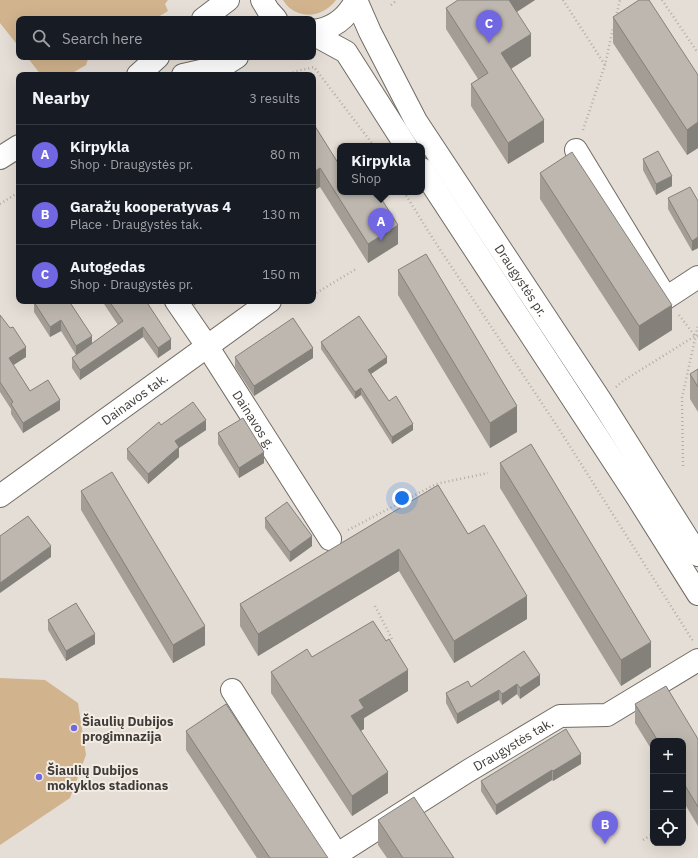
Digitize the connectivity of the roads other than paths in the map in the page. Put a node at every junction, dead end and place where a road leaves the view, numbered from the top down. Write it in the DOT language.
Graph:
graph roads {
  1 [pos="228,0"];
  2 [pos="262,0"];
  3 [pos="356,0"];
  4 [pos="206,16"];
  5 [pos="273,16"];
  6 [pos="316,32"];
  7 [pos="316,35"];
  8 [pos="155,60"];
  9 [pos="232,60"];
  10 [pos="141,72"];
  11 [pos="196,72"];
  12 [pos="404,143"];
  13 [pos="16,148"];
  14 [pos="576,150"];
  15 [pos="0,158"];
  16 [pos="425,174"];
  17 [pos="698,277"];
  18 [pos="178,304"];
  19 [pos="266,304"];
  20 [pos="207,346"];
  21 [pos="0,496"];
  22 [pos="330,539"];
  23 [pos="698,555"];
  24 [pos="698,594"];
  25 [pos="696,652"];
  26 [pos="232,690"];
  27 [pos="338,856"];
  1 -- 4 [label="main road"];
  2 -- 5 [label="main road"];
  3 -- 6 [label="main road"];
  3 -- 23 [label="main road, Draugystės pr."];
  7 -- 12 [label="main road"];
  8 -- 10 [label="main road"];
  9 -- 11 [label="main road"];
  13 -- 15 [label="main road"];
  14 -- 17 [label="main road"];
  16 -- 24 [label="main road, Draugystės pr."];
  18 -- 20 [label="main road, Dainavos g."];
  19 -- 20 [label="main road, Dainavos tak."];
  20 -- 21 [label="main road, Dainavos tak."];
  20 -- 22 [label="main road, Dainavos g."];
  25 -- 27 [label="main road, Draugystės tak."];
  26 -- 27 [label="main road, Draugystės tak."];
}
